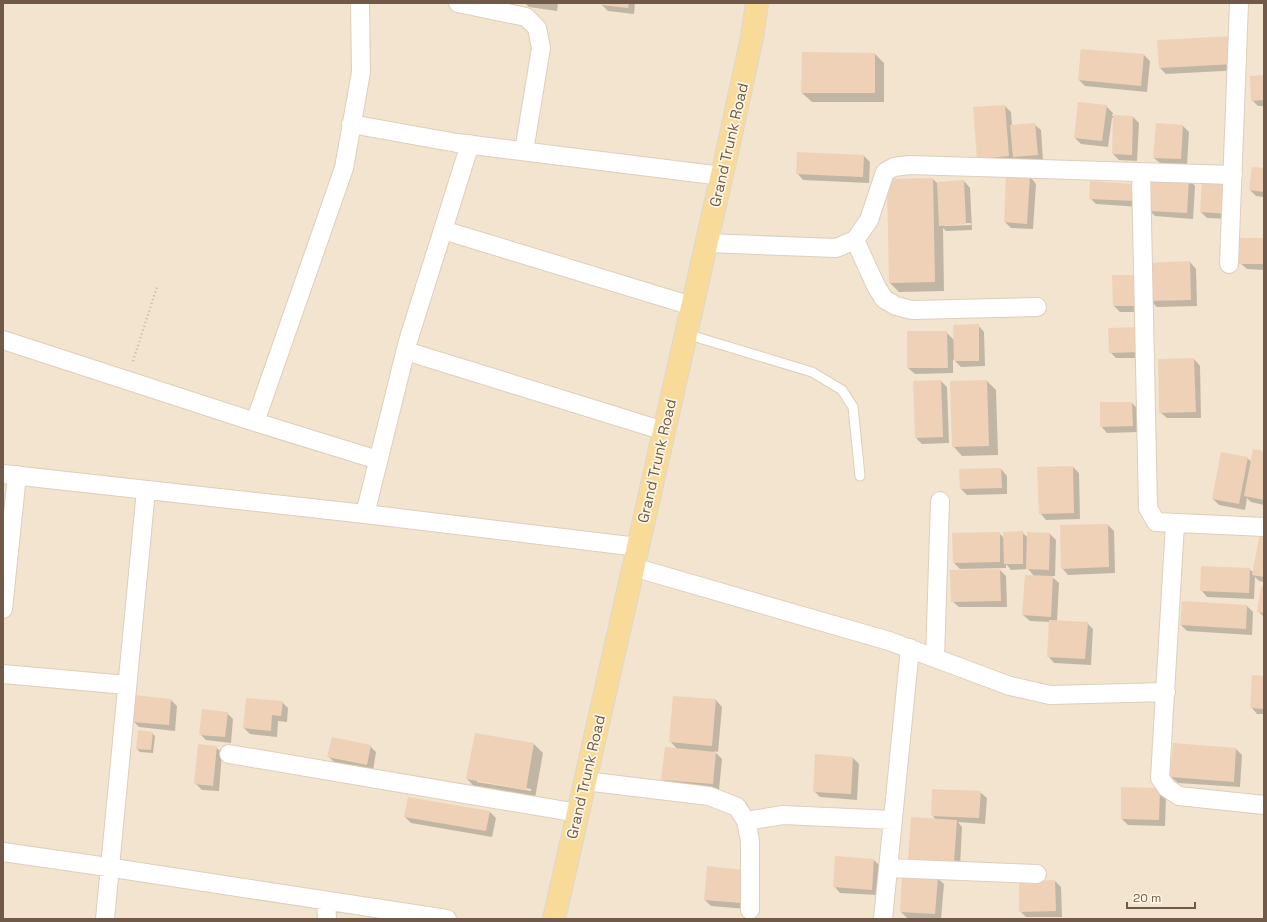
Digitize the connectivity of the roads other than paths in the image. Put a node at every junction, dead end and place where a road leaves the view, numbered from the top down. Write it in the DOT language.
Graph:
graph roads {
  1 [pos="360,3"];
  2 [pos="458,3"];
  3 [pos="757,3"];
  4 [pos="1239,3"];
  5 [pos="351,124"];
  6 [pos="470,144"];
  7 [pos="524,151"];
  8 [pos="1141,173"];
  9 [pos="1233,175"];
  10 [pos="722,176"];
  11 [pos="443,230"];
  12 [pos="855,240"];
  13 [pos="707,243"];
  14 [pos="1229,264"];
  15 [pos="692,306"];
  16 [pos="1037,307"];
  17 [pos="686,334"];
  18 [pos="3,340"];
  19 [pos="406,352"];
  20 [pos="255,422"];
  21 [pos="664,431"];
  22 [pos="378,460"];
  23 [pos="10,474"];
  24 [pos="860,476"];
  25 [pos="146,490"];
  26 [pos="940,501"];
  27 [pos="364,514"];
  28 [pos="1175,524"];
  29 [pos="1264,527"];
  30 [pos="636,557"];
  31 [pos="3,609"];
  32 [pos="910,648"];
  33 [pos="936,658"];
  34 [pos="3,674"];
  35 [pos="127,685"];
  36 [pos="1166,692"];
  37 [pos="229,754"];
  38 [pos="585,781"];
  39 [pos="1264,805"];
  40 [pos="578,813"];
  41 [pos="892,820"];
  42 [pos="746,821"];
  43 [pos="3,852"];
  44 [pos="110,867"];
  45 [pos="888,868"];
  46 [pos="1036,874"];
  47 [pos="326,900"];
  48 [pos="750,910"];
  49 [pos="105,919"];
  50 [pos="326,919"];
  51 [pos="447,919"];
  52 [pos="554,919"];
  53 [pos="882,919"];
  1 -- 5 [label="street"];
  2 -- 7 [label="street"];
  3 -- 10 [label="main road, Grand Trunk Road"];
  4 -- 9 [label="street"];
  5 -- 6 [label="street"];
  5 -- 20 [label="street"];
  6 -- 7 [label="street"];
  6 -- 11 [label="street"];
  7 -- 10 [label="street"];
  8 -- 9 [label="street"];
  8 -- 12 [label="street"];
  8 -- 28 [label="street"];
  9 -- 14 [label="street"];
  10 -- 13 [label="main road, Grand Trunk Road"];
  11 -- 15 [label="street"];
  11 -- 19 [label="street"];
  12 -- 13 [label="street"];
  12 -- 16 [label="street"];
  13 -- 15 [label="main road, Grand Trunk Road"];
  15 -- 17 [label="main road, Grand Trunk Road"];
  17 -- 21 [label="main road, Grand Trunk Road"];
  17 -- 24 [label="lane"];
  18 -- 20 [label="street"];
  19 -- 21 [label="street"];
  19 -- 22 [label="street"];
  20 -- 22 [label="street"];
  21 -- 30 [label="main road, Grand Trunk Road"];
  22 -- 27 [label="street"];
  23 -- 25 [label="street"];
  23 -- 31 [label="street"];
  25 -- 27 [label="street"];
  25 -- 35 [label="street"];
  26 -- 33 [label="street"];
  27 -- 30 [label="street"];
  28 -- 29 [label="street"];
  28 -- 36 [label="street"];
  30 -- 32 [label="street"];
  30 -- 38 [label="main road, Grand Trunk Road"];
  32 -- 33 [label="street"];
  32 -- 41 [label="street"];
  33 -- 36 [label="street"];
  34 -- 35 [label="street"];
  35 -- 44 [label="street"];
  36 -- 39 [label="street"];
  37 -- 40 [label="street"];
  38 -- 40 [label="main road, Grand Trunk Road"];
  38 -- 42 [label="street"];
  40 -- 52 [label="main road, Grand Trunk Road"];
  41 -- 42 [label="street"];
  41 -- 45 [label="street"];
  42 -- 48 [label="street"];
  43 -- 44 [label="street"];
  44 -- 47 [label="street"];
  44 -- 49 [label="street"];
  45 -- 46 [label="street"];
  45 -- 53 [label="street"];
  47 -- 50 [label="street"];
  47 -- 51 [label="street"];
}
